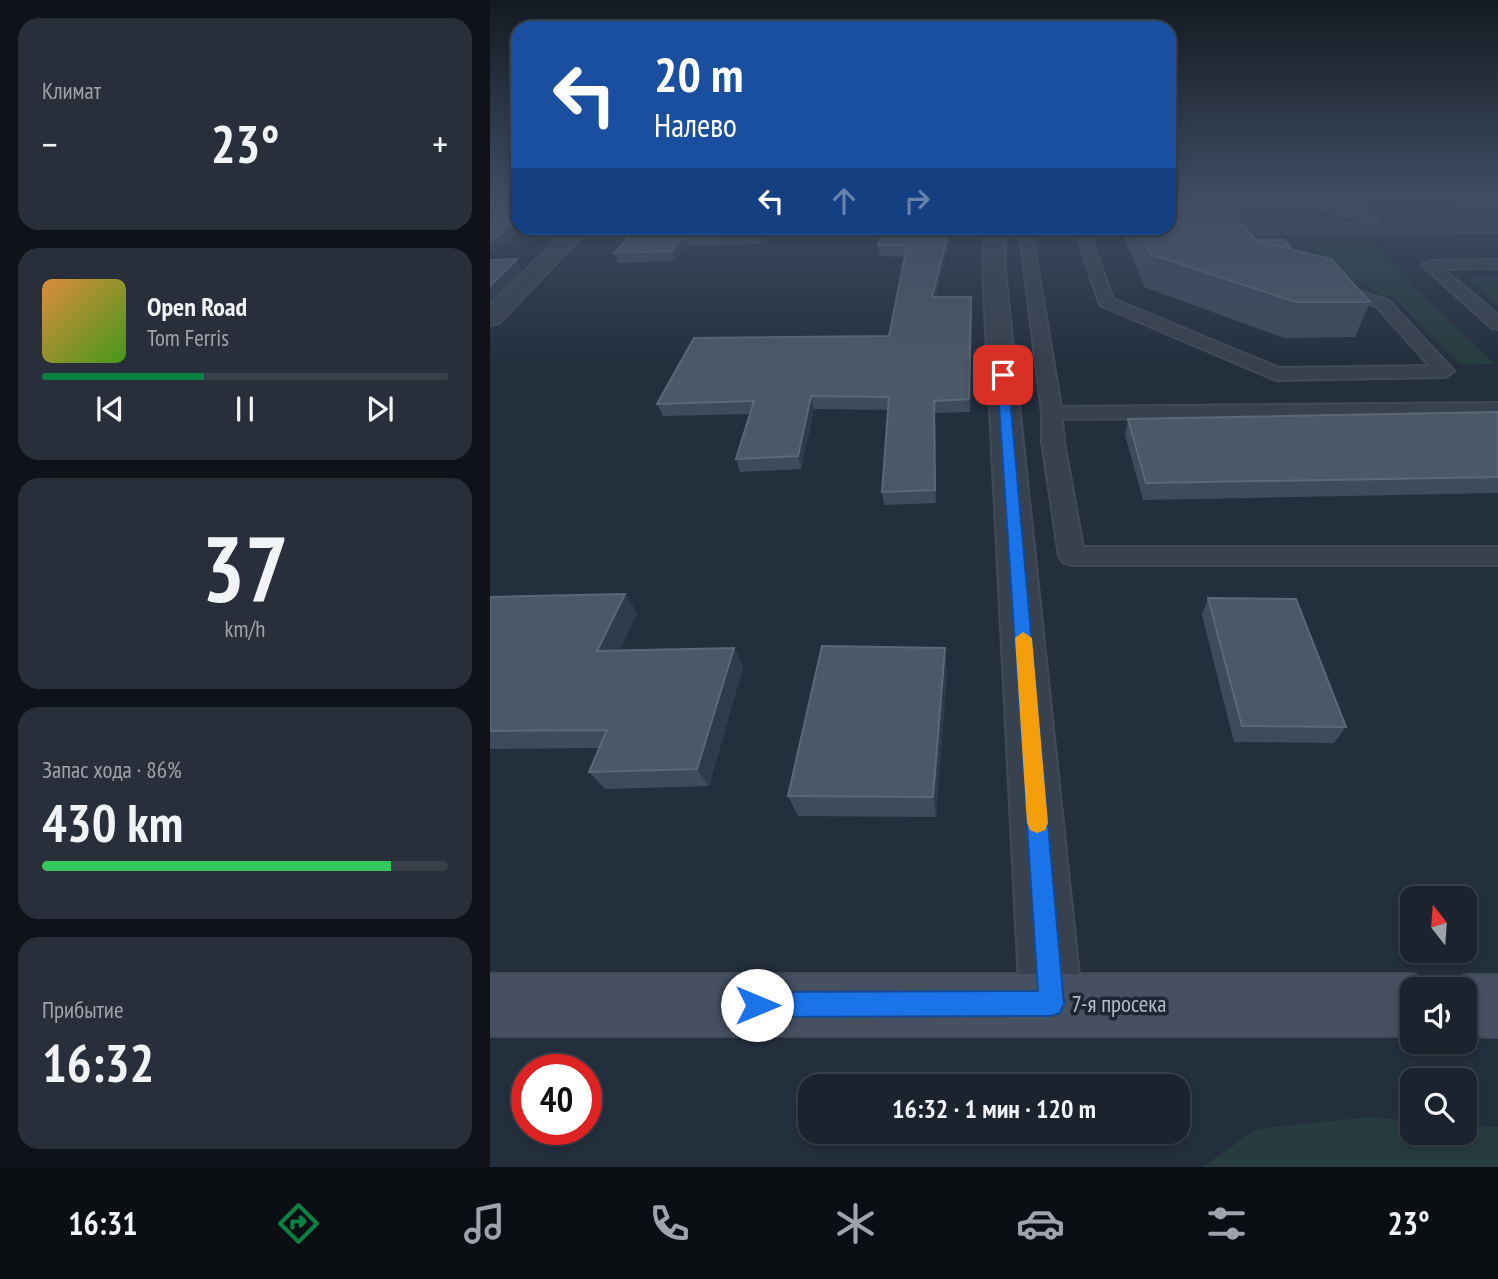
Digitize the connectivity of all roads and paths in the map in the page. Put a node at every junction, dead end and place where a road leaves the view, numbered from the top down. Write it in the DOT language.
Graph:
graph roads {
  1 [pos="556,252"];
  2 [pos="1004,252"];
  3 [pos="1020,252"];
  4 [pos="1089,252"];
  5 [pos="1498,264"];
  6 [pos="1317,285"];
  7 [pos="490,318"];
  8 [pos="1498,324"];
  9 [pos="1498,409"];
  10 [pos="1052,413"];
  11 [pos="1498,556"];
  12 [pos="1051,1004"];
  13 [pos="1400,1005"];
  14 [pos="490,1006"];
  15 [pos="1477,1006"];
  16 [pos="1498,1006"];
  1 -- 7 [label="street"];
  2 -- 12 [label="street"];
  3 -- 10 [label="lane"];
  4 -- 6 [label="lane"];
  5 -- 8 [label="lane"];
  9 -- 10 [label="lane"];
  10 -- 11 [label="lane"];
  12 -- 13 [label="street, 7-я просека"];
  12 -- 14 [label="street, 7-я просека"];
  15 -- 16 [label="street"];
}
